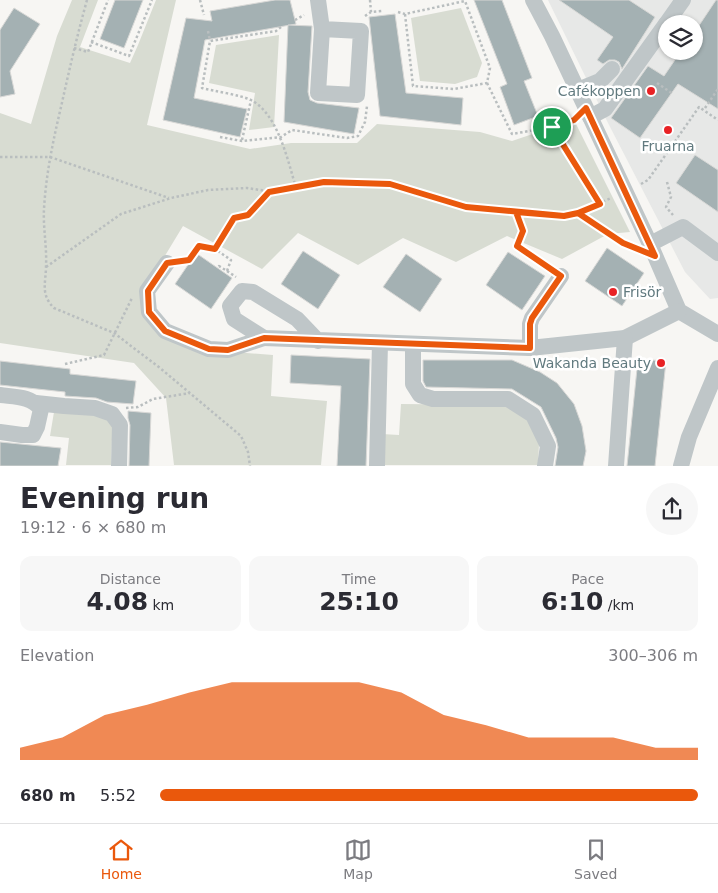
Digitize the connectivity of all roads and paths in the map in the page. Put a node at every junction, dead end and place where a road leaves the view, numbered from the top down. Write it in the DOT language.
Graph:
graph roads {
  1 [pos="87,0"];
  2 [pos="108,0"];
  3 [pos="152,0"];
  4 [pos="200,0"];
  5 [pos="318,0"];
  6 [pos="370,0"];
  7 [pos="533,0"];
  8 [pos="683,0"];
  9 [pos="466,1"];
  10 [pos="371,12"];
  11 [pos="398,12"];
  12 [pos="405,14"];
  13 [pos="204,15"];
  14 [pos="672,15"];
  15 [pos="281,27"];
  16 [pos="322,29"];
  17 [pos="208,31"];
  18 [pos="658,35"];
  19 [pos="210,41"];
  20 [pos="91,42"];
  21 [pos="74,48"];
  22 [pos="612,69"];
  23 [pos="487,83"];
  24 [pos="657,83"];
  25 [pos="413,86"];
  26 [pos="409,88"];
  27 [pos="718,89"];
  28 [pos="578,90"];
  29 [pos="673,94"];
  30 [pos="357,95"];
  31 [pos="250,100"];
  32 [pos="706,108"];
  33 [pos="588,113"];
  34 [pos="718,120"];
  35 [pos="552,127"];
  36 [pos="220,137"];
  37 [pos="280,137"];
  38 [pos="242,141"];
  39 [pos="0,157"];
  40 [pos="50,158"];
  41 [pos="667,182"];
  42 [pos="641,184"];
  43 [pos="296,188"];
  44 [pos="269,192"];
  45 [pos="171,198"];
  46 [pos="611,198"];
  47 [pos="600,204"];
  48 [pos="516,212"];
  49 [pos="578,213"];
  50 [pos="683,227"];
  51 [pos="215,249"];
  52 [pos="653,250"];
  53 [pos="718,253"];
  54 [pos="167,263"];
  55 [pos="46,268"];
  56 [pos="218,268"];
  57 [pos="228,271"];
  58 [pos="232,274"];
  59 [pos="561,276"];
  60 [pos="148,291"];
  61 [pos="679,311"];
  62 [pos="114,333"];
  63 [pos="718,334"];
  64 [pos="264,338"];
  65 [pos="624,338"];
  66 [pos="318,341"];
  67 [pos="380,343"];
  68 [pos="413,345"];
  69 [pos="530,348"];
  70 [pos="65,364"];
  71 [pos="717,371"];
  72 [pos="190,393"];
  73 [pos="0,395"];
  74 [pos="36,403"];
  75 [pos="117,419"];
  76 [pos="0,432"];
  77 [pos="118,466"];
  78 [pos="250,466"];
  79 [pos="377,466"];
  80 [pos="545,466"];
  81 [pos="616,466"];
  82 [pos="681,466"];
  1 -- 21 [label="path"];
  2 -- 20 [label="path"];
  3 -- 20 [label="path"];
  4 -- 13 [label="path"];
  5 -- 16 [label="street"];
  6 -- 10 [label="path"];
  7 -- 28 [label="street"];
  8 -- 14 [label="street"];
  9 -- 12 [label="path"];
  9 -- 23 [label="path"];
  11 -- 12 [label="path"];
  12 -- 25 [label="path"];
  15 -- 19 [label="path"];
  16 -- 30 [label="street"];
  16 -- 30 [label="street"];
  17 -- 19 [label="path"];
  18 -- 33 [label="street"];
  19 -- 31 [label="path"];
  20 -- 21 [label="path"];
  21 -- 40 [label="path"];
  22 -- 28 [label="street"];
  23 -- 25 [label="path"];
  23 -- 35 [label="path"];
  24 -- 29 [label="path"];
  25 -- 26 [label="path"];
  27 -- 32 [label="path"];
  28 -- 33 [label="street"];
  30 -- 37 [label="path"];
  31 -- 37 [label="path"];
  31 -- 38 [label="path"];
  33 -- 35 [label="path"];
  33 -- 52 [label="street"];
  34 -- 42 [label="path"];
  35 -- 47 [label="path"];
  36 -- 38 [label="path"];
  37 -- 38 [label="path"];
  37 -- 43 [label="path"];
  39 -- 40 [label="path"];
  40 -- 45 [label="path"];
  40 -- 55 [label="path"];
  41 -- 50 [label="path"];
  43 -- 44 [label="path"];
  43 -- 48 [label="path"];
  44 -- 45 [label="path"];
  44 -- 51 [label="path"];
  45 -- 55 [label="path"];
  46 -- 47 [label="path"];
  47 -- 49 [label="path"];
  48 -- 49 [label="path"];
  48 -- 59 [label="path"];
  49 -- 52 [label="path"];
  50 -- 52 [label="street"];
  50 -- 53 [label="street"];
  51 -- 54 [label="path"];
  51 -- 57 [label="path"];
  52 -- 61 [label="street"];
  54 -- 60 [label="street"];
  55 -- 62 [label="path"];
  56 -- 57 [label="path"];
  57 -- 58 [label="path"];
  59 -- 69 [label="street"];
  60 -- 62 [label="path"];
  60 -- 64 [label="street"];
  61 -- 63 [label="street"];
  61 -- 65 [label="street"];
  62 -- 70 [label="path"];
  62 -- 72 [label="path"];
  64 -- 66 [label="street"];
  64 -- 66 [label="street"];
  65 -- 69 [label="street"];
  65 -- 81 [label="street"];
  66 -- 67 [label="street"];
  67 -- 68 [label="street"];
  67 -- 79 [label="street"];
  68 -- 69 [label="street"];
  68 -- 80 [label="street"];
  71 -- 82 [label="street"];
  72 -- 75 [label="path"];
  72 -- 78 [label="path"];
  73 -- 74 [label="street"];
  74 -- 75 [label="street"];
  74 -- 76 [label="street"];
  75 -- 77 [label="street"];
}
